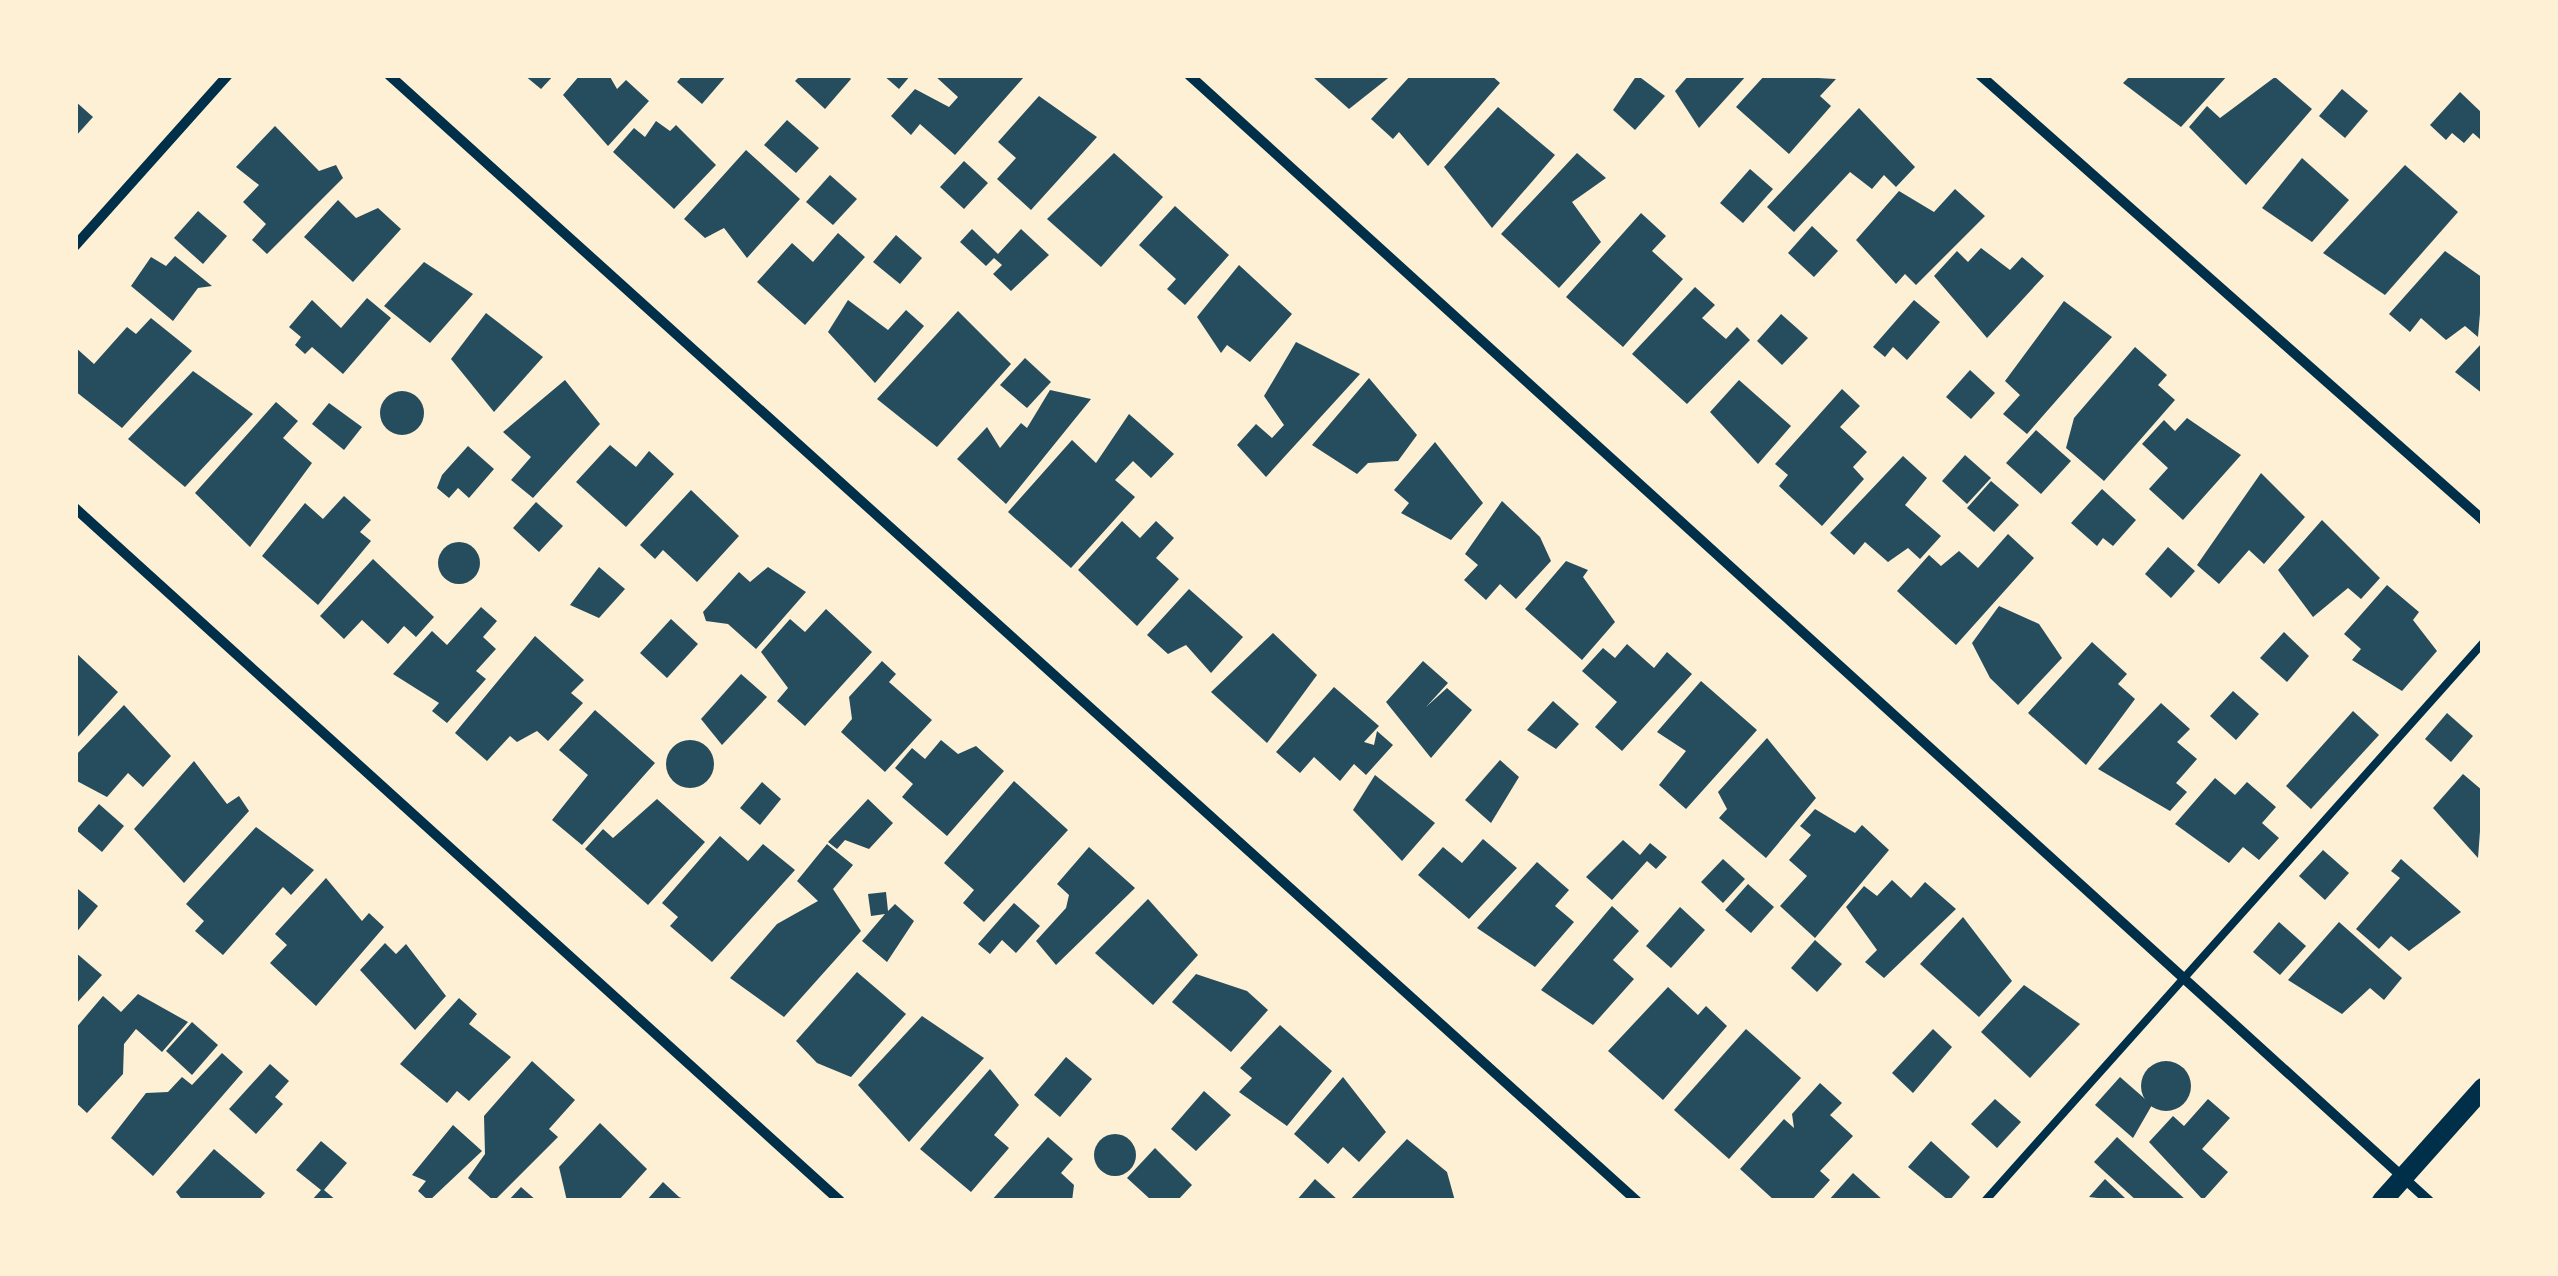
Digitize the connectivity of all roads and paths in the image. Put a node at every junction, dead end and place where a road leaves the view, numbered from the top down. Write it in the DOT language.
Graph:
graph roads {
  1 [pos="228,75"];
  2 [pos="389,75"];
  3 [pos="1189,75"];
  4 [pos="1980,75"];
  5 [pos="75,246"];
  6 [pos="75,508"];
  7 [pos="2483,520"];
  8 [pos="2483,643"];
  9 [pos="2186,973"];
  10 [pos="2483,1088"];
  11 [pos="2403,1178"];
  12 [pos="840,1201"];
  13 [pos="1638,1201"];
  14 [pos="1985,1201"];
  15 [pos="2382,1201"];
  16 [pos="2428,1201"];
  1 -- 5 [label="street"];
  2 -- 13 [label="street"];
  3 -- 9 [label="street"];
  4 -- 7 [label="street"];
  6 -- 12 [label="street"];
  8 -- 9 [label="lane"];
  9 -- 11 [label="street"];
  9 -- 14 [label="lane"];
  10 -- 11 [label="main road"];
  11 -- 15 [label="main road"];
  11 -- 16 [label="street"];
}
